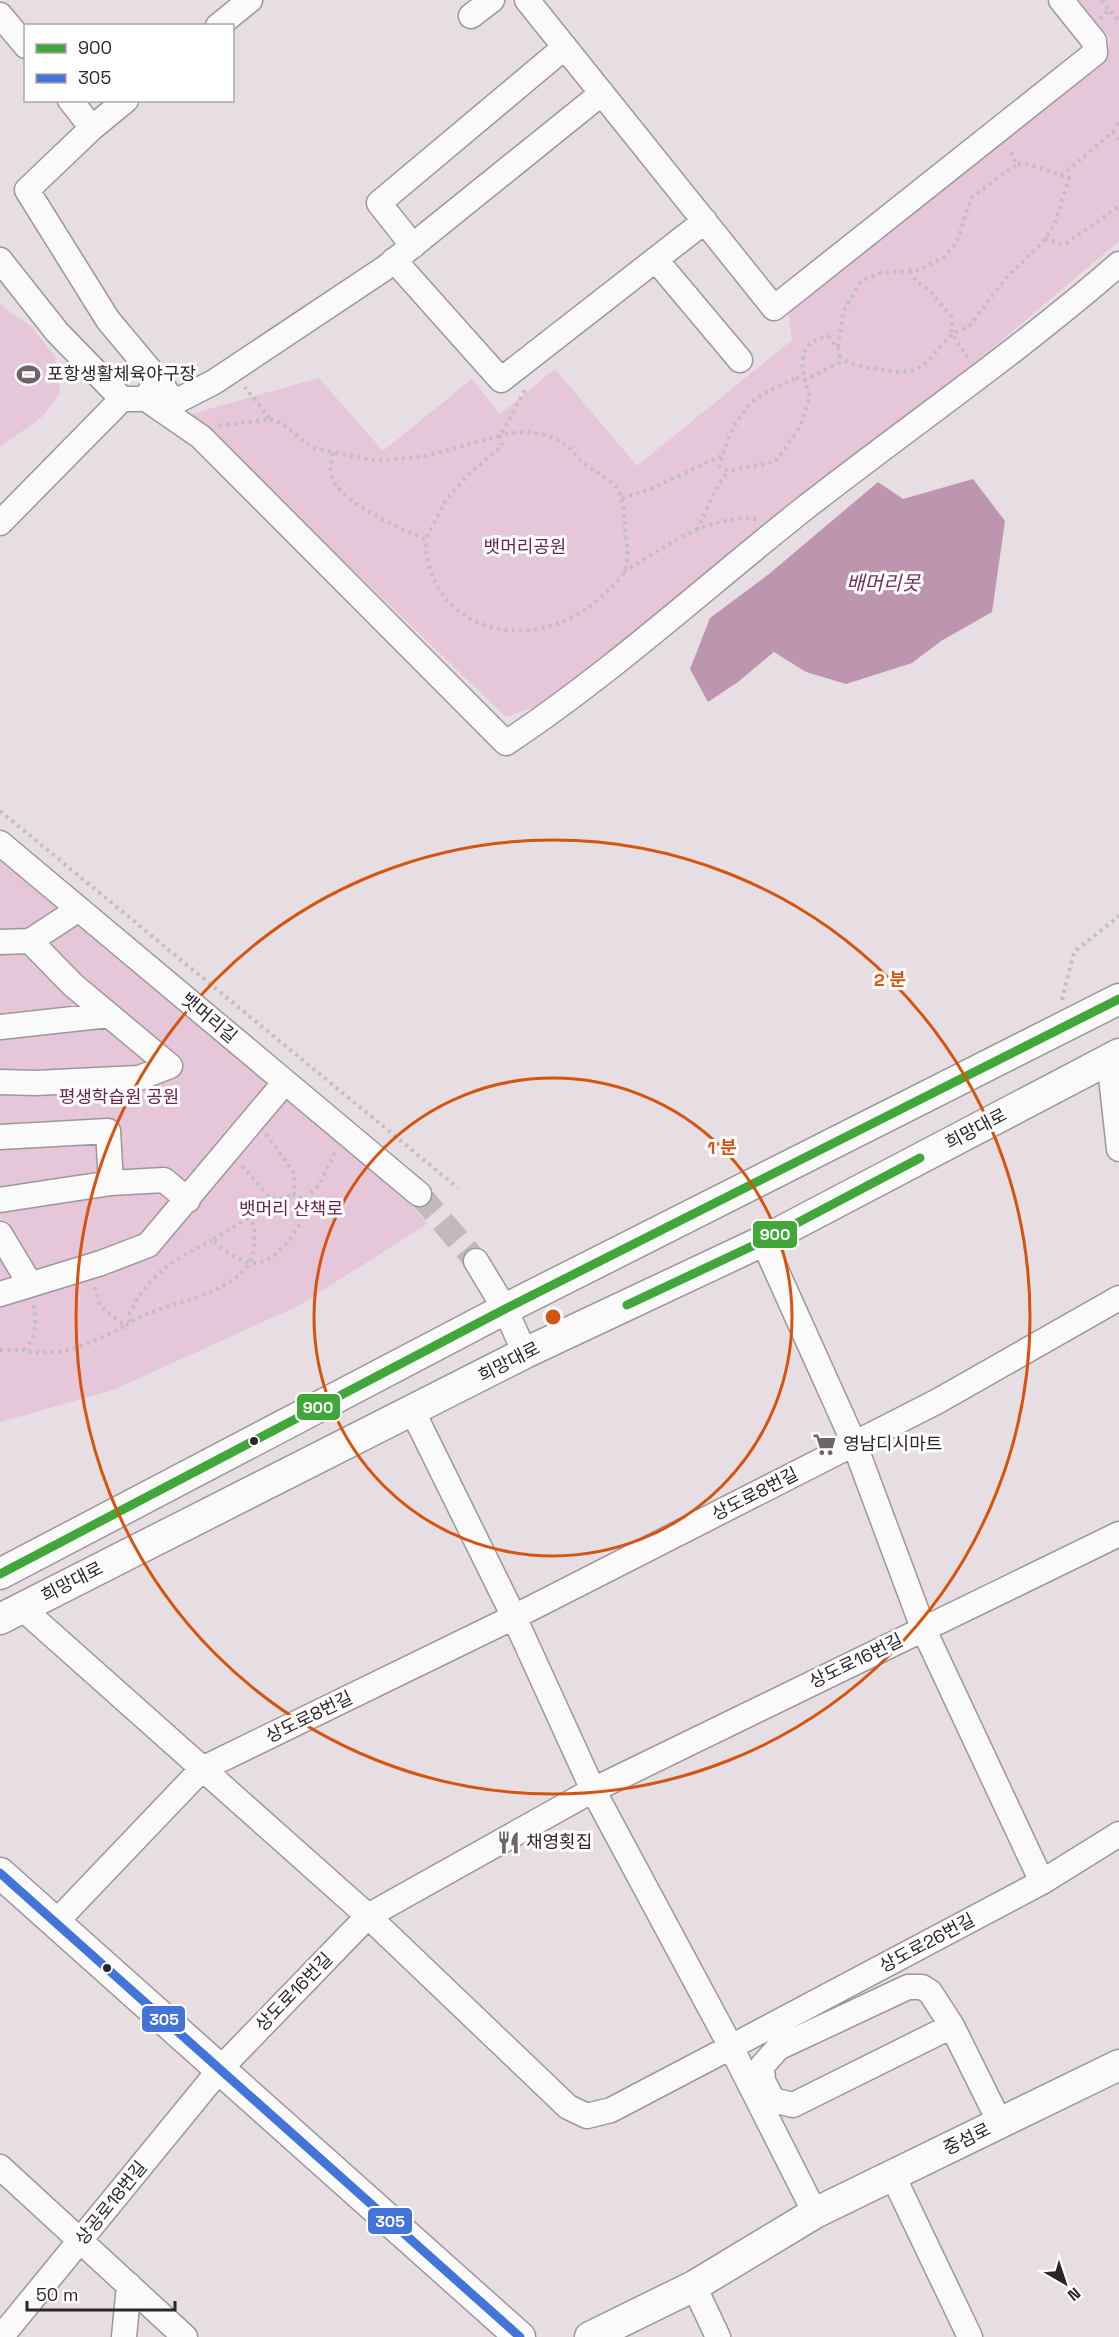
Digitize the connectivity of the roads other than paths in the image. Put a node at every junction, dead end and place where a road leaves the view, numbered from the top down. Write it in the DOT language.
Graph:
graph roads {
  1 [pos="250,0"];
  2 [pos="492,0"];
  3 [pos="527,0"];
  4 [pos="1061,0"];
  5 [pos="0,15"];
  6 [pos="471,16"];
  7 [pos="220,24"];
  8 [pos="24,44"];
  9 [pos="565,47"];
  10 [pos="602,93"];
  11 [pos="72,102"];
  12 [pos="124,102"];
  13 [pos="92,128"];
  14 [pos="705,221"];
  15 [pos="404,253"];
  16 [pos="0,260"];
  17 [pos="656,260"];
  18 [pos="1119,264"];
  19 [pos="740,360"];
  20 [pos="152,390"];
  21 [pos="122,399"];
  22 [pos="0,523"];
  23 [pos="0,843"];
  24 [pos="79,909"];
  25 [pos="30,941"];
  26 [pos="0,942"];
  27 [pos="1119,999"];
  28 [pos="109,1015"];
  29 [pos="0,1027"];
  30 [pos="1114,1056"];
  31 [pos="0,1082"];
  32 [pos="285,1082"];
  33 [pos="35,1083"];
  34 [pos="0,1093"];
  35 [pos="0,1137"];
  36 [pos="1119,1149"];
  37 [pos="111,1183"];
  38 [pos="419,1194"];
  39 [pos="0,1200"];
  40 [pos="188,1200"];
  41 [pos="0,1234"];
  42 [pos="764,1241"];
  43 [pos="476,1261"];
  44 [pos="30,1284"];
  45 [pos="0,1294"];
  46 [pos="1119,1298"];
  47 [pos="505,1310"];
  48 [pos="525,1353"];
  49 [pos="412,1410"];
  50 [pos="854,1443"];
  51 [pos="1119,1534"];
  52 [pos="0,1574"];
  53 [pos="11,1613"];
  54 [pos="514,1617"];
  55 [pos="923,1628"];
  56 [pos="202,1769"];
  57 [pos="593,1790"];
  58 [pos="1119,1834"];
  59 [pos="0,1873"];
  60 [pos="1042,1882"];
  61 [pos="368,1916"];
  62 [pos="56,1922"];
  63 [pos="952,2026"];
  64 [pos="731,2047"];
  65 [pos="1119,2066"];
  66 [pos="221,2068"];
  67 [pos="1000,2123"];
  68 [pos="0,2167"];
  69 [pos="893,2176"];
  70 [pos="815,2213"];
  71 [pos="81,2240"];
  72 [pos="129,2285"];
  73 [pos="694,2286"];
  74 [pos="1,2337"];
  75 [pos="124,2337"];
  76 [pos="185,2337"];
  77 [pos="520,2337"];
  78 [pos="590,2337"];
  79 [pos="718,2337"];
  80 [pos="970,2337"];
  1 -- 7 [label="street"];
  2 -- 6 [label="street"];
  3 -- 9 [label="street"];
  4 -- 14 [label="street"];
  5 -- 8 [label="street"];
  9 -- 10 [label="street"];
  9 -- 15 [label="street"];
  10 -- 14 [label="street"];
  10 -- 15 [label="street"];
  11 -- 13 [label="street"];
  12 -- 13 [label="street"];
  13 -- 20 [label="street"];
  14 -- 17 [label="street"];
  15 -- 17 [label="street"];
  15 -- 20 [label="street"];
  16 -- 21 [label="street"];
  17 -- 19 [label="street"];
  18 -- 20 [label="street"];
  20 -- 21 [label="street"];
  21 -- 22 [label="street"];
  23 -- 24 [label="street, 뱃머리길"];
  24 -- 25 [label="street"];
  24 -- 32 [label="street, 뱃머리길"];
  25 -- 26 [label="street"];
  25 -- 28 [label="street"];
  27 -- 47 [label="main road"];
  28 -- 29 [label="street"];
  28 -- 33 [label="street"];
  30 -- 36 [label="street"];
  30 -- 42 [label="main road, 희망대로"];
  31 -- 33 [label="street"];
  32 -- 38 [label="street, 뱃머리길"];
  32 -- 40 [label="street"];
  33 -- 34 [label="street"];
  35 -- 37 [label="street"];
  37 -- 39 [label="street"];
  37 -- 40 [label="street"];
  40 -- 44 [label="street"];
  41 -- 44 [label="street"];
  42 -- 48 [label="main road, 희망대로"];
  42 -- 50 [label="street"];
  43 -- 47 [label="street"];
  44 -- 45 [label="street"];
  46 -- 50 [label="street, 상도로8번길"];
  47 -- 48 [label="street"];
  47 -- 52 [label="main road"];
  48 -- 49 [label="main road, 희망대로"];
  49 -- 53 [label="main road, 희망대로"];
  49 -- 54 [label="street"];
  50 -- 54 [label="street, 상도로8번길"];
  50 -- 55 [label="street"];
  51 -- 55 [label="street, 상도로16번길"];
  53 -- 56 [label="street, 희망대로"];
  54 -- 56 [label="street, 상도로8번길"];
  54 -- 57 [label="street"];
  55 -- 57 [label="street, 상도로16번길"];
  55 -- 60 [label="street"];
  56 -- 61 [label="street"];
  56 -- 62 [label="street, 상도로8번길"];
  57 -- 61 [label="street, 상도로16번길"];
  57 -- 64 [label="street"];
  58 -- 60 [label="street, 상도로26번길"];
  59 -- 62 [label="main road"];
  60 -- 64 [label="street, 상도로26번길"];
  61 -- 64 [label="street, 상도로26번길"];
  61 -- 66 [label="street, 상도로16번길"];
  62 -- 66 [label="main road"];
  63 -- 63 [label="street"];
  63 -- 67 [label="street"];
  64 -- 70 [label="street"];
  65 -- 67 [label="main road, 중섬로"];
  66 -- 71 [label="street, 상공로18번길"];
  66 -- 77 [label="main road"];
  67 -- 69 [label="main road, 중섬로"];
  68 -- 71 [label="street"];
  69 -- 70 [label="main road, 중섬로"];
  69 -- 80 [label="street"];
  70 -- 73 [label="main road, 중섬로"];
  71 -- 72 [label="street"];
  71 -- 74 [label="street, 상공로18번길"];
  72 -- 75 [label="street"];
  72 -- 76 [label="street"];
  73 -- 78 [label="main road, 중섬로"];
  73 -- 79 [label="street"];
}
